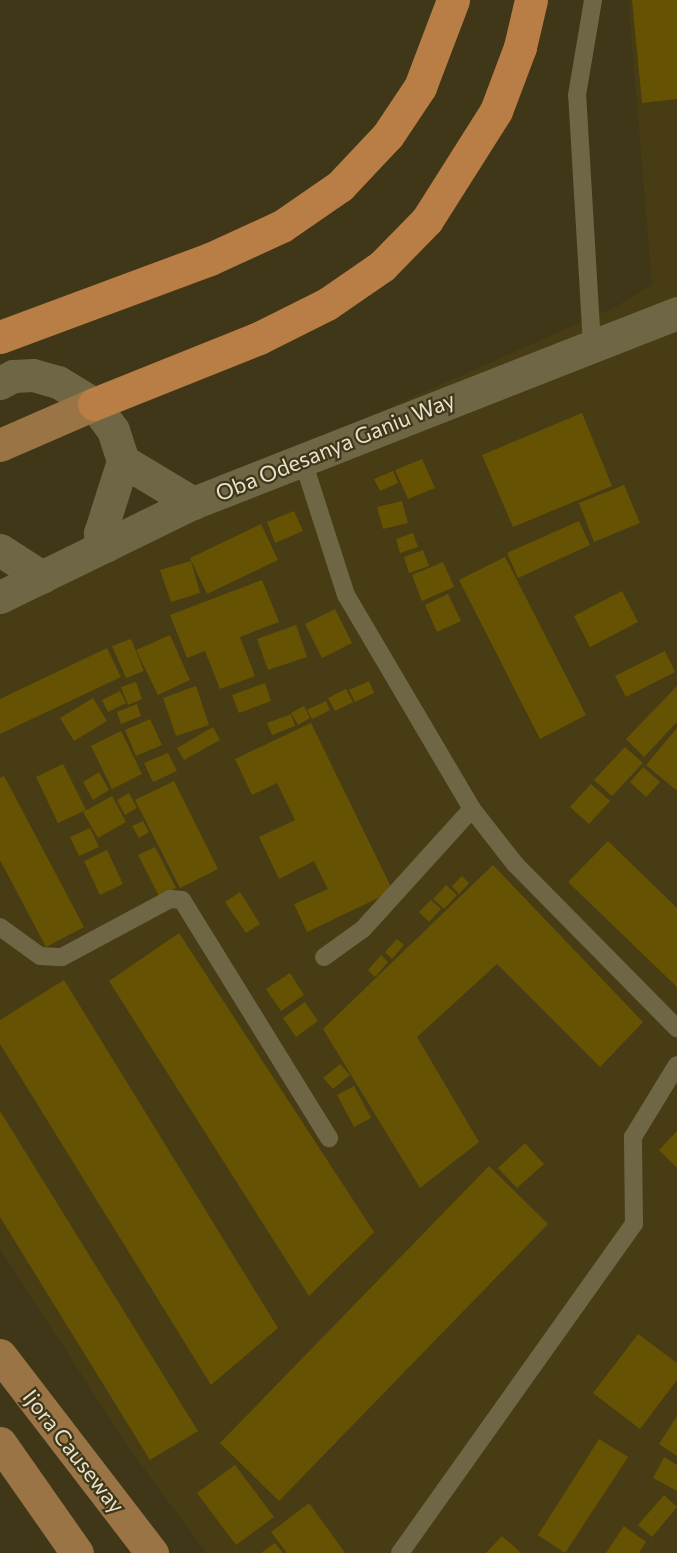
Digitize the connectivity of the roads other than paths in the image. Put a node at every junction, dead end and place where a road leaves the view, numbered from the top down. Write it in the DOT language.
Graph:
graph roads {
  1 [pos="453,0"];
  2 [pos="531,0"];
  3 [pos="593,0"];
  4 [pos="677,313"];
  5 [pos="0,337"];
  6 [pos="592,345"];
  7 [pos="0,383"];
  8 [pos="94,404"];
  9 [pos="0,445"];
  10 [pos="302,458"];
  11 [pos="123,462"];
  12 [pos="193,503"];
  13 [pos="106,546"];
  14 [pos="0,550"];
  15 [pos="42,577"];
  16 [pos="0,597"];
  17 [pos="472,809"];
  18 [pos="0,927"];
  19 [pos="324,957"];
  20 [pos="677,1028"];
  21 [pos="677,1065"];
  22 [pos="330,1138"];
  23 [pos="0,1355"];
  24 [pos="0,1443"];
  25 [pos="150,1550"];
  26 [pos="400,1552"];
  27 [pos="77,1553"];
  1 -- 5 [label="highway"];
  2 -- 8 [label="highway"];
  3 -- 6 [label="lane"];
  4 -- 6 [label="street, Oba Odesanya Ganiu Way"];
  6 -- 10 [label="street, Oba Odesanya Ganiu Way"];
  7 -- 8 [label="street"];
  8 -- 9 [label="main road"];
  8 -- 11 [label="street"];
  10 -- 12 [label="street, Oba Odesanya Ganiu Way"];
  10 -- 17 [label="lane"];
  11 -- 12 [label="street"];
  11 -- 13 [label="street"];
  12 -- 13 [label="street, Oba Odesanya Ganiu Way"];
  13 -- 15 [label="street, Oba Odesanya Ganiu Way"];
  14 -- 15 [label="street"];
  15 -- 16 [label="street, Oba Odesanya Ganiu Way"];
  17 -- 19 [label="lane"];
  17 -- 20 [label="lane"];
  18 -- 22 [label="lane"];
  21 -- 26 [label="lane"];
  23 -- 25 [label="main road, Ijora Causeway"];
  24 -- 27 [label="main road"];
}
